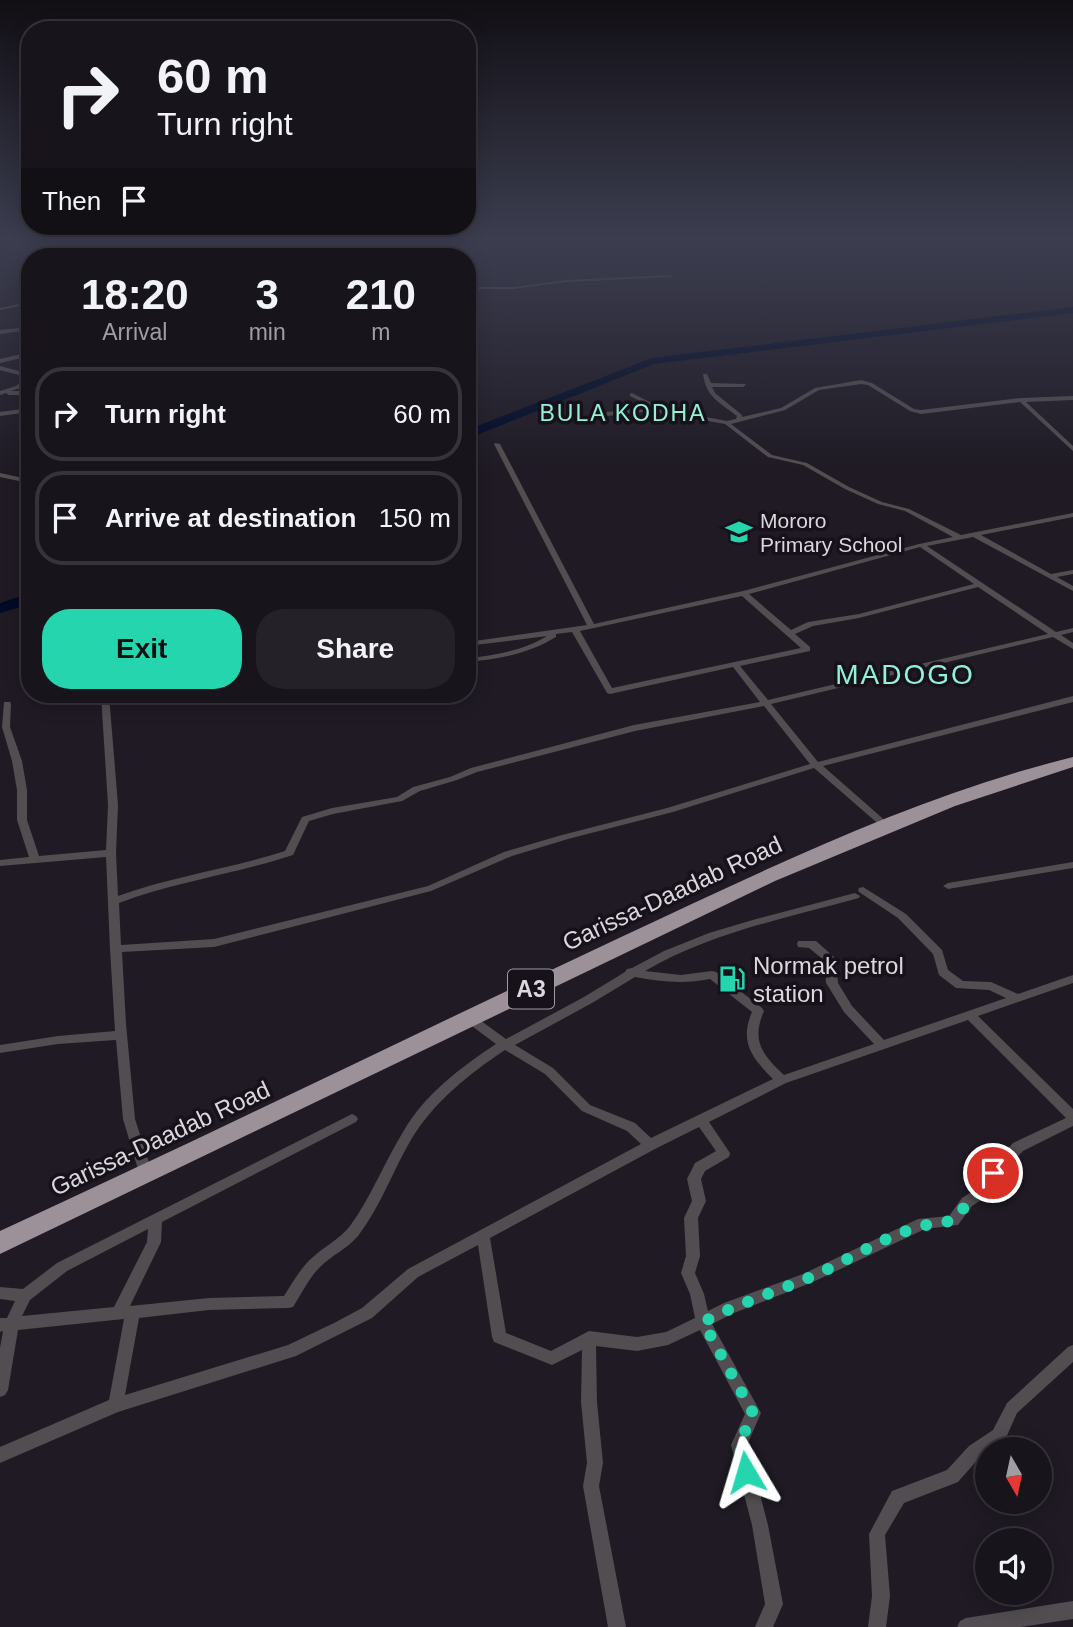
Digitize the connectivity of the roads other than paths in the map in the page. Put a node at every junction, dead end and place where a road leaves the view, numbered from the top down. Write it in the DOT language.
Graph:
graph roads {
  1 [pos="21,329"];
  2 [pos="0,332"];
  3 [pos="21,356"];
  4 [pos="0,361"];
  5 [pos="0,368"];
  6 [pos="21,374"];
  7 [pos="705,375"];
  8 [pos="21,384"];
  9 [pos="708,385"];
  10 [pos="743,385"];
  11 [pos="0,392"];
  12 [pos="21,393"];
  13 [pos="632,395"];
  14 [pos="1073,398"];
  15 [pos="1021,400"];
  16 [pos="651,409"];
  17 [pos="21,411"];
  18 [pos="0,414"];
  19 [pos="607,414"];
  20 [pos="738,420"];
  21 [pos="727,423"];
  22 [pos="497,444"];
  23 [pos="1073,449"];
  24 [pos="0,475"];
  25 [pos="21,479"];
  26 [pos="1073,515"];
  27 [pos="975,535"];
  28 [pos="959,537"];
  29 [pos="920,545"];
  30 [pos="1073,572"];
  31 [pos="1052,576"];
  32 [pos="977,584"];
  33 [pos="1073,589"];
  34 [pos="744,593"];
  35 [pos="592,627"];
  36 [pos="575,630"];
  37 [pos="1073,630"];
  38 [pos="556,633"];
  39 [pos="790,633"];
  40 [pos="1053,635"];
  41 [pos="476,643"];
  42 [pos="1073,648"];
  43 [pos="476,659"];
  44 [pos="735,665"];
  45 [pos="1073,699"];
  46 [pos="106,703"];
  47 [pos="766,703"];
  48 [pos="7,704"];
  49 [pos="1073,762"];
  50 [pos="816,765"];
  51 [pos="886,826"];
  52 [pos="111,853"];
  53 [pos="34,859"];
  54 [pos="0,863"];
  55 [pos="1073,865"];
  56 [pos="948,886"];
  57 [pos="114,901"];
  58 [pos="802,944"];
  59 [pos="115,949"];
  60 [pos="629,972"];
  61 [pos="1073,979"];
  62 [pos="1017,998"];
  63 [pos="969,1014"];
  64 [pos="469,1018"];
  65 [pos="121,1035"];
  66 [pos="504,1044"];
  67 [pos="882,1045"];
  68 [pos="0,1049"];
  69 [pos="782,1080"];
  70 [pos="1073,1118"];
  71 [pos="352,1119"];
  72 [pos="701,1120"];
  73 [pos="650,1145"];
  74 [pos="146,1175"];
  75 [pos="156,1219"];
  76 [pos="482,1234"];
  77 [pos="0,1242"];
  78 [pos="0,1293"];
  79 [pos="25,1296"];
  80 [pos="126,1311"];
  81 [pos="703,1322"];
  82 [pos="6,1323"];
  83 [pos="589,1338"];
  84 [pos="1073,1352"];
  85 [pos="0,1390"];
  86 [pos="116,1405"];
  87 [pos="0,1455"];
  88 [pos="1073,1610"];
  89 [pos="617,1627"];
  90 [pos="764,1627"];
  91 [pos="877,1627"];
  92 [pos="966,1627"];
  1 -- 2 [label="street"];
  3 -- 4 [label="street"];
  5 -- 6 [label="street"];
  7 -- 9 [label="street"];
  8 -- 11 [label="street"];
  9 -- 10 [label="street"];
  9 -- 20 [label="street"];
  11 -- 12 [label="street"];
  13 -- 16 [label="street"];
  14 -- 15 [label="street"];
  15 -- 20 [label="street"];
  15 -- 23 [label="street"];
  16 -- 19 [label="street"];
  16 -- 21 [label="street"];
  17 -- 18 [label="street"];
  20 -- 21 [label="street"];
  21 -- 28 [label="street"];
  22 -- 35 [label="street"];
  24 -- 25 [label="street"];
  26 -- 27 [label="street"];
  27 -- 28 [label="street"];
  27 -- 31 [label="street"];
  28 -- 29 [label="street"];
  29 -- 32 [label="street"];
  29 -- 34 [label="street"];
  30 -- 31 [label="street"];
  31 -- 33 [label="street"];
  32 -- 39 [label="street"];
  32 -- 40 [label="street"];
  34 -- 35 [label="street"];
  34 -- 39 [label="street"];
  35 -- 36 [label="street"];
  36 -- 38 [label="street"];
  36 -- 44 [label="street"];
  37 -- 40 [label="street"];
  38 -- 41 [label="street"];
  38 -- 43 [label="street"];
  39 -- 44 [label="street"];
  40 -- 42 [label="street"];
  40 -- 47 [label="street"];
  44 -- 47 [label="street"];
  45 -- 50 [label="street"];
  46 -- 52 [label="street"];
  47 -- 50 [label="street"];
  47 -- 57 [label="street"];
  48 -- 53 [label="street"];
  49 -- 51 [label="highway, Garissa-Daadab Road / A3"];
  50 -- 51 [label="street"];
  50 -- 59 [label="street"];
  51 -- 64 [label="highway, Garissa-Daadab Road / A3"];
  52 -- 53 [label="street"];
  52 -- 57 [label="street"];
  53 -- 54 [label="street"];
  55 -- 56 [label="street"];
  57 -- 59 [label="street"];
  58 -- 67 [label="street"];
  59 -- 65 [label="street"];
  60 -- 62 [label="street"];
  60 -- 66 [label="street"];
  60 -- 69 [label="street"];
  61 -- 62 [label="street"];
  62 -- 63 [label="street"];
  63 -- 67 [label="street"];
  63 -- 70 [label="street"];
  64 -- 66 [label="street"];
  64 -- 74 [label="highway, Garissa-Daadab Road / A3"];
  65 -- 68 [label="street"];
  65 -- 74 [label="street"];
  66 -- 73 [label="street"];
  66 -- 80 [label="street"];
  67 -- 69 [label="street"];
  69 -- 72 [label="street"];
  70 -- 81 [label="street"];
  71 -- 75 [label="street"];
  72 -- 73 [label="street"];
  72 -- 81 [label="street"];
  73 -- 76 [label="street"];
  74 -- 77 [label="highway, Garissa-Daadab Road / A3"];
  75 -- 79 [label="street"];
  75 -- 80 [label="street"];
  76 -- 83 [label="street"];
  76 -- 86 [label="street"];
  78 -- 79 [label="street"];
  79 -- 82 [label="street"];
  80 -- 82 [label="street"];
  80 -- 86 [label="street"];
  81 -- 83 [label="street"];
  81 -- 90 [label="street"];
  82 -- 85 [label="street"];
  83 -- 89 [label="street"];
  84 -- 91 [label="street"];
  86 -- 87 [label="street"];
  88 -- 92 [label="street"];
}
